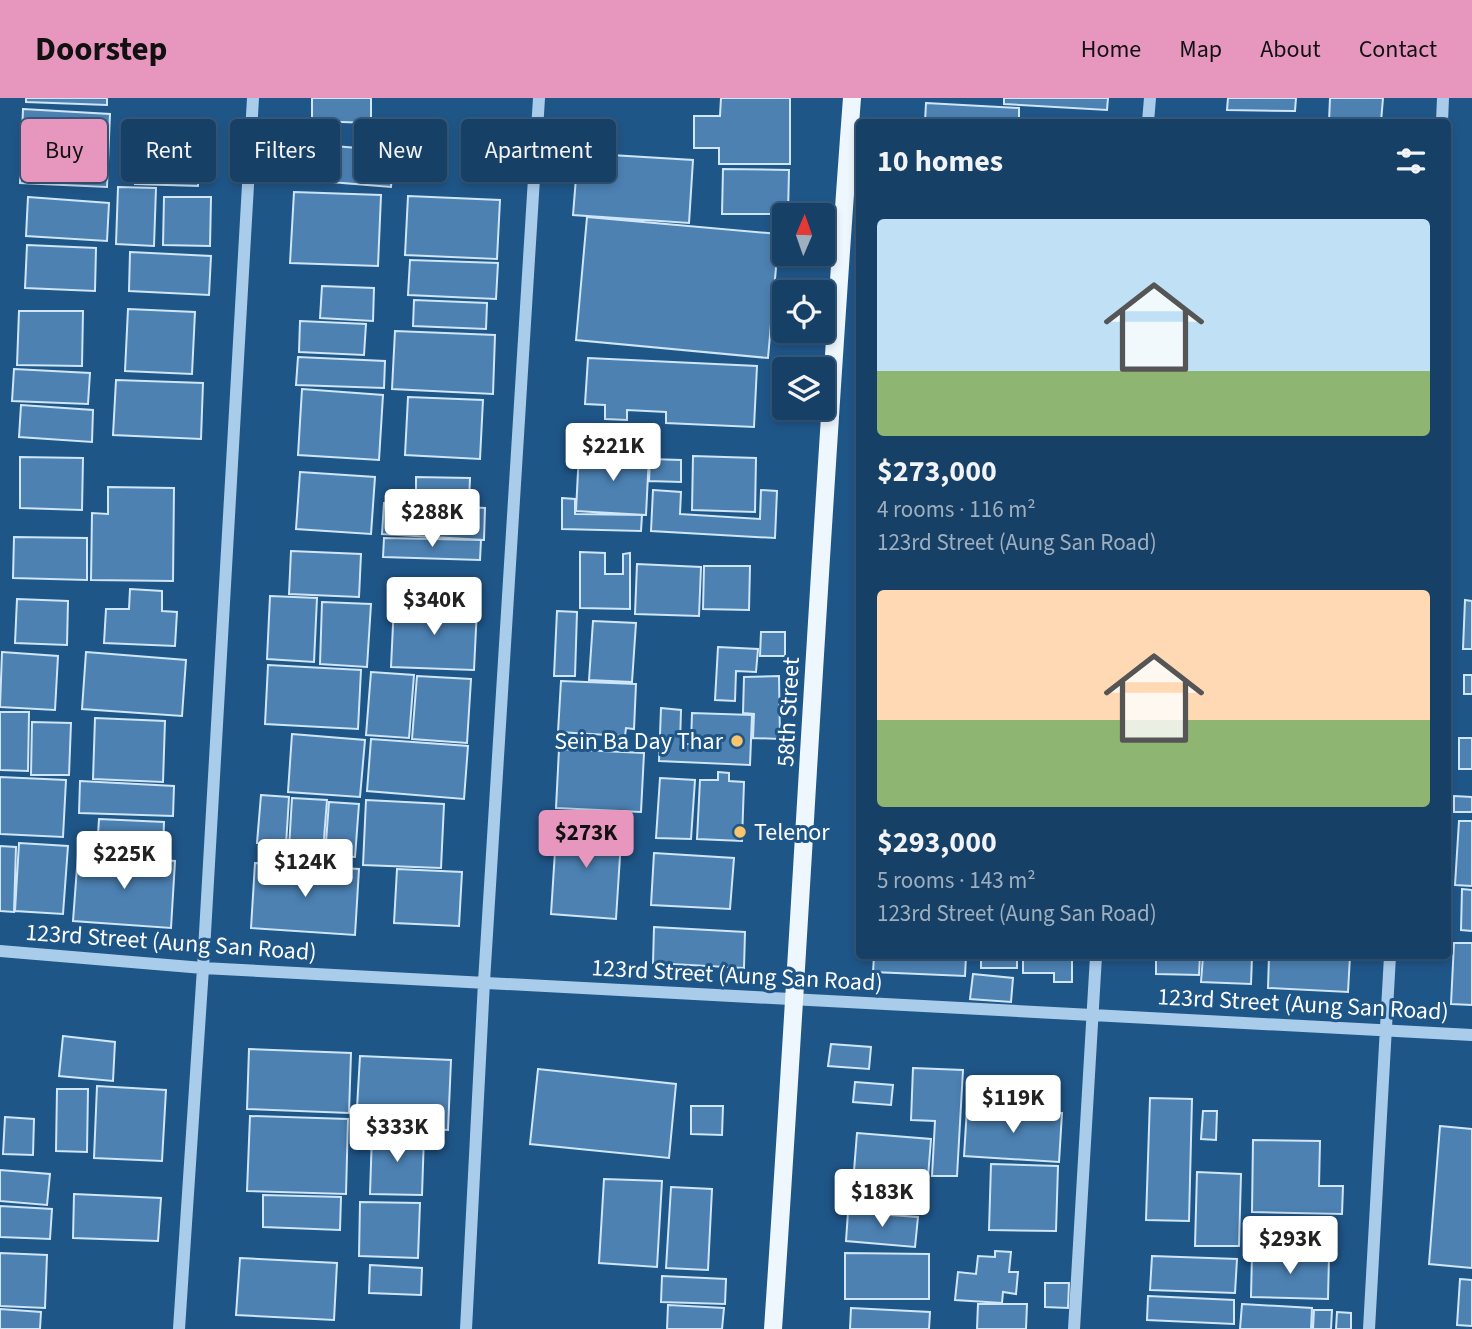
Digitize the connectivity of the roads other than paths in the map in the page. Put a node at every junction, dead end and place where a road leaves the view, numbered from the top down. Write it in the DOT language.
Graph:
graph roads {
  1 [pos="253,98"];
  2 [pos="539,98"];
  3 [pos="852,98"];
  4 [pos="1150,98"];
  5 [pos="1444,98"];
  6 [pos="1148,119"];
  7 [pos="1442,119"];
  8 [pos="0,951"];
  9 [pos="1096,959"];
  10 [pos="1390,959"];
  11 [pos="203,968"];
  12 [pos="484,982"];
  13 [pos="796,1000"];
  14 [pos="1092,1013"];
  15 [pos="1385,1030"];
  16 [pos="1472,1035"];
  17 [pos="179,1329"];
  18 [pos="466,1329"];
  19 [pos="773,1329"];
  20 [pos="1074,1329"];
  21 [pos="1369,1329"];
  1 -- 11 [label="street"];
  2 -- 12 [label="street"];
  3 -- 13 [label="main road, 58th Street"];
  4 -- 6 [label="street"];
  5 -- 7 [label="street"];
  8 -- 11 [label="street, 123rd Street (Aung San Road)"];
  9 -- 14 [label="street"];
  10 -- 15 [label="street"];
  11 -- 12 [label="street, 123rd Street (Aung San Road)"];
  11 -- 17 [label="street"];
  12 -- 13 [label="street, 123rd Street (Aung San Road)"];
  12 -- 18 [label="street"];
  13 -- 14 [label="street, 123rd Street (Aung San Road)"];
  13 -- 19 [label="main road, 58th Street"];
  14 -- 15 [label="street, 123rd Street (Aung San Road)"];
  14 -- 20 [label="street"];
  15 -- 16 [label="street, 123rd Street (Aung San Road)"];
  15 -- 21 [label="street"];
}
